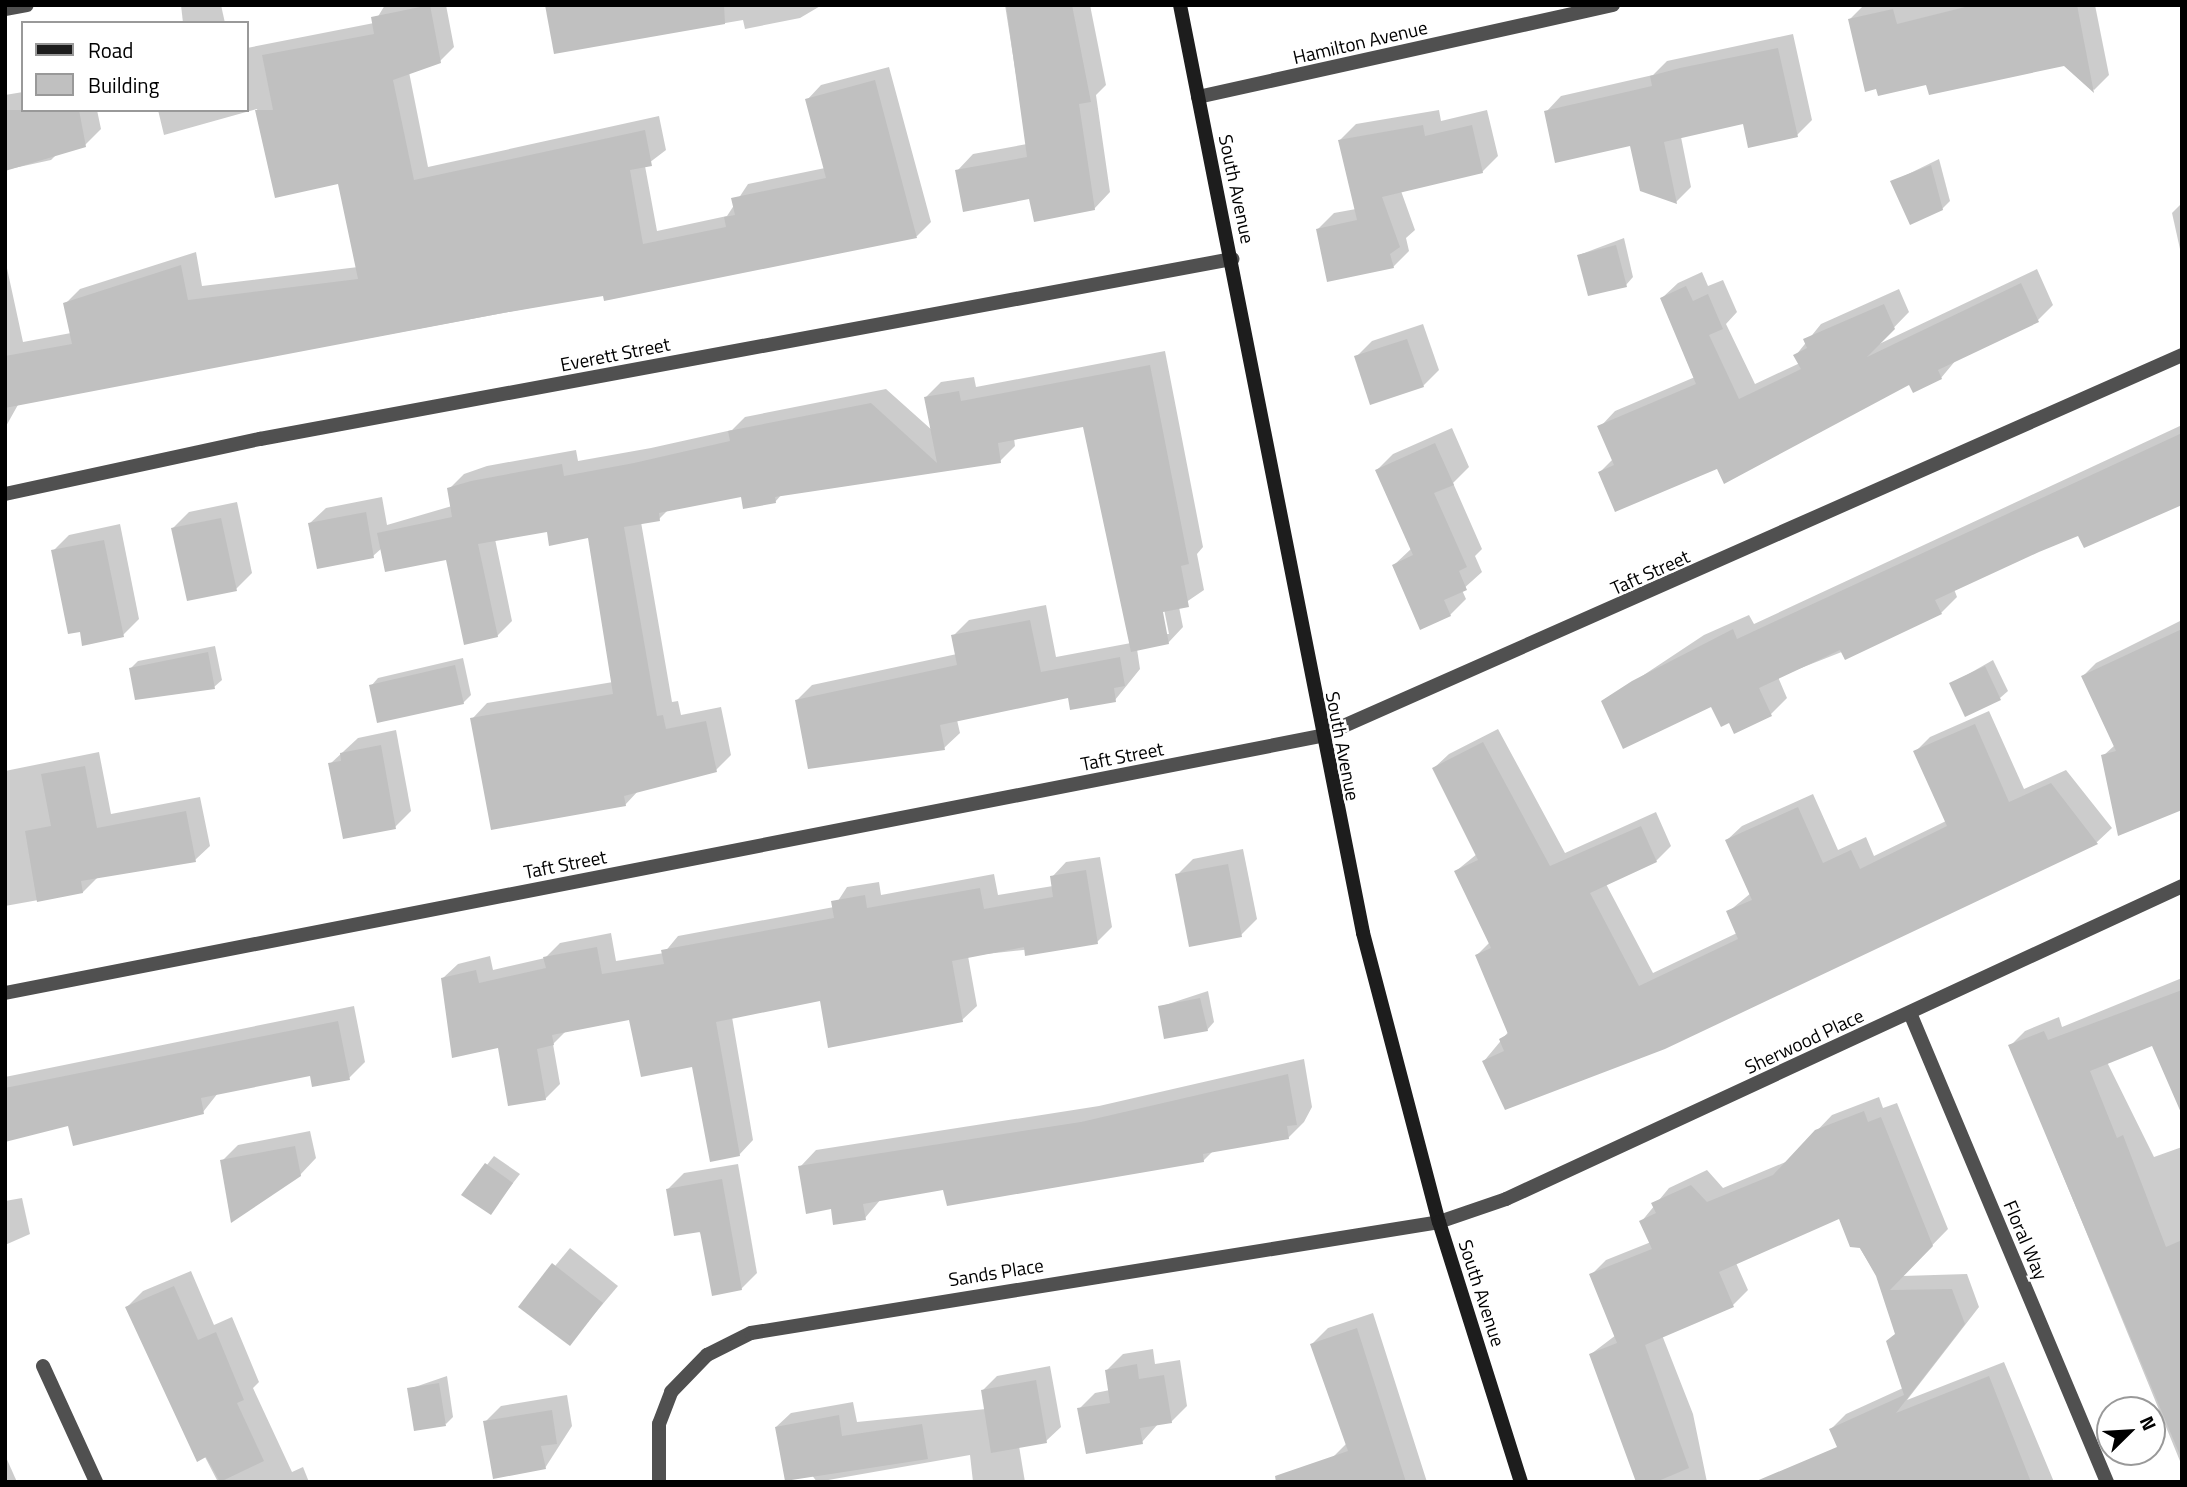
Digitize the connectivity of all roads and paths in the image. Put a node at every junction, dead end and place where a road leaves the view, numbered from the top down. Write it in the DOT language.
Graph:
graph roads {
  1 [pos="27,5"];
  2 [pos="1180,5"];
  3 [pos="1613,5"];
  4 [pos="5,9"];
  5 [pos="1198,97"];
  6 [pos="1232,258"];
  7 [pos="2182,355"];
  8 [pos="5,494"];
  9 [pos="1321,736"];
  10 [pos="2182,886"];
  11 [pos="5,993"];
  12 [pos="1910,1013"];
  13 [pos="1439,1222"];
  14 [pos="43,1366"];
  15 [pos="96,1482"];
  16 [pos="660,1482"];
  17 [pos="1521,1482"];
  18 [pos="2107,1482"];
  1 -- 4 [label="street"];
  2 -- 5 [label="main road, South Avenue"];
  3 -- 5 [label="street, Hamilton Avenue"];
  5 -- 6 [label="main road, South Avenue"];
  6 -- 8 [label="street, Everett Street"];
  6 -- 9 [label="main road, South Avenue"];
  7 -- 9 [label="street, Taft Street"];
  9 -- 11 [label="street, Taft Street"];
  9 -- 13 [label="main road, South Avenue"];
  10 -- 12 [label="street, Sherwood Place"];
  12 -- 13 [label="street, Sherwood Place"];
  12 -- 18 [label="street, Floral Way"];
  13 -- 16 [label="street, Sands Place"];
  13 -- 17 [label="main road, South Avenue"];
  14 -- 15 [label="street"];
}
